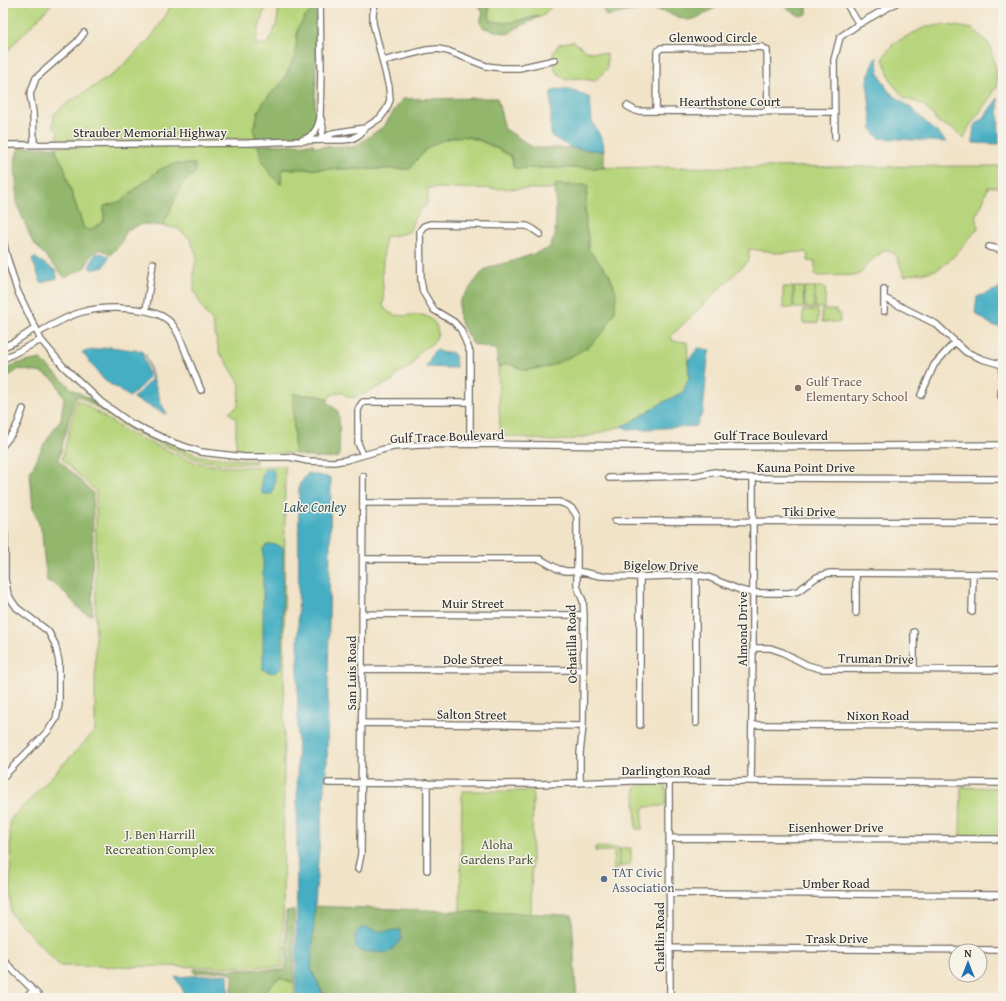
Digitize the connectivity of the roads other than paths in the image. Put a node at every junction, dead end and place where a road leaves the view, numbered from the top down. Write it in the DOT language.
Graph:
graph roads {
  1 [pos="320,3"];
  2 [pos="375,3"];
  3 [pos="846,3"];
  4 [pos="896,3"];
  5 [pos="1000,3"];
  6 [pos="1003,6"];
  7 [pos="859,24"];
  8 [pos="84,33"];
  9 [pos="555,60"];
  10 [pos="383,61"];
  11 [pos="627,106"];
  12 [pos="656,111"];
  13 [pos="768,112"];
  14 [pos="835,112"];
  15 [pos="320,118"];
  16 [pos="323,128"];
  17 [pos="365,128"];
  18 [pos="333,133"];
  19 [pos="836,137"];
  20 [pos="321,140"];
  21 [pos="296,142"];
  22 [pos="3,144"];
  23 [pos="34,144"];
  24 [pos="540,234"];
  25 [pos="3,238"];
  26 [pos="989,247"];
  27 [pos="1003,250"];
  28 [pos="153,263"];
  29 [pos="884,289"];
  30 [pos="884,298"];
  31 [pos="146,310"];
  32 [pos="884,311"];
  33 [pos="37,331"];
  34 [pos="42,340"];
  35 [pos="955,342"];
  36 [pos="3,347"];
  37 [pos="3,359"];
  38 [pos="1003,365"];
  39 [pos="201,390"];
  40 [pos="921,395"];
  41 [pos="1001,396"];
  42 [pos="470,402"];
  43 [pos="23,409"];
  44 [pos="470,444"];
  45 [pos="3,445"];
  46 [pos="1003,445"];
  47 [pos="363,455"];
  48 [pos="363,476"];
  49 [pos="609,478"];
  50 [pos="753,478"];
  51 [pos="1003,479"];
  52 [pos="363,503"];
  53 [pos="615,521"];
  54 [pos="753,522"];
  55 [pos="1003,522"];
  56 [pos="3,528"];
  57 [pos="363,558"];
  58 [pos="577,571"];
  59 [pos="856,573"];
  60 [pos="973,574"];
  61 [pos="1003,574"];
  62 [pos="696,575"];
  63 [pos="640,577"];
  64 [pos="753,593"];
  65 [pos="972,612"];
  66 [pos="856,613"];
  67 [pos="362,614"];
  68 [pos="584,615"];
  69 [pos="914,632"];
  70 [pos="753,648"];
  71 [pos="362,669"];
  72 [pos="583,670"];
  73 [pos="914,670"];
  74 [pos="1003,670"];
  75 [pos="362,723"];
  76 [pos="696,723"];
  77 [pos="640,725"];
  78 [pos="752,725"];
  79 [pos="583,726"];
  80 [pos="1003,726"];
  81 [pos="3,777"];
  82 [pos="669,781"];
  83 [pos="751,781"];
  84 [pos="328,783"];
  85 [pos="361,783"];
  86 [pos="427,783"];
  87 [pos="580,783"];
  88 [pos="1003,783"];
  89 [pos="670,838"];
  90 [pos="1003,839"];
  91 [pos="358,869"];
  92 [pos="427,870"];
  93 [pos="670,893"];
  94 [pos="1003,895"];
  95 [pos="670,948"];
  96 [pos="1003,950"];
  97 [pos="3,960"];
  98 [pos="33,990"];
  99 [pos="26,998"];
  100 [pos="41,998"];
  101 [pos="670,998"];
  1 -- 15 [label="street, Strauber Memorial Highway"];
  2 -- 10 [label="street"];
  3 -- 7 [label="street"];
  4 -- 7 [label="street"];
  5 -- 6 [label="street"];
  7 -- 14 [label="street"];
  8 -- 23 [label="street"];
  9 -- 10 [label="street"];
  10 -- 17 [label="street"];
  11 -- 12 [label="street, Hearthstone Court"];
  12 -- 13 [label="street, Hearthstone Court"];
  12 -- 13 [label="street, Glenwood Circle"];
  13 -- 14 [label="street, Hearthstone Court"];
  14 -- 19 [label="street"];
  15 -- 16 [label="street, Strauber Memorial Highway"];
  15 -- 21 [label="street, Strauber Memorial Highway"];
  16 -- 18 [label="street"];
  16 -- 20 [label="street, Strauber Memorial Highway"];
  17 -- 18 [label="street"];
  17 -- 20 [label="street"];
  18 -- 20 [label="street"];
  20 -- 21 [label="street, Strauber Memorial Highway"];
  21 -- 23 [label="street, Strauber Memorial Highway"];
  22 -- 23 [label="street, Strauber Memorial Highway"];
  24 -- 42 [label="street"];
  25 -- 33 [label="street, Gulf Trace Boulevard"];
  26 -- 27 [label="street"];
  28 -- 31 [label="street"];
  29 -- 30 [label="street"];
  30 -- 32 [label="street"];
  30 -- 35 [label="street"];
  31 -- 33 [label="street"];
  31 -- 39 [label="street"];
  33 -- 34 [label="street, Gulf Trace Boulevard"];
  33 -- 36 [label="street"];
  34 -- 37 [label="street"];
  34 -- 47 [label="street, Gulf Trace Boulevard"];
  35 -- 38 [label="street"];
  35 -- 40 [label="street"];
  38 -- 41 [label="street"];
  42 -- 44 [label="street"];
  42 -- 47 [label="street"];
  43 -- 45 [label="street"];
  44 -- 46 [label="street, Gulf Trace Boulevard"];
  44 -- 47 [label="street, Gulf Trace Boulevard"];
  48 -- 52 [label="street, San Luis Road"];
  49 -- 50 [label="street, Kauna Point Drive"];
  50 -- 51 [label="street, Kauna Point Drive"];
  50 -- 54 [label="street, Almond Drive"];
  52 -- 57 [label="street, San Luis Road"];
  52 -- 58 [label="street, Ochatilla Road"];
  53 -- 54 [label="street, Tiki Drive"];
  54 -- 55 [label="street, Tiki Drive"];
  54 -- 64 [label="street, Almond Drive"];
  56 -- 81 [label="street"];
  57 -- 58 [label="street, Bigelow Drive"];
  57 -- 67 [label="street, San Luis Road"];
  58 -- 63 [label="street, Bigelow Drive"];
  58 -- 68 [label="street, Ochatilla Road"];
  59 -- 60 [label="street, Bigelow Drive"];
  59 -- 64 [label="street, Bigelow Drive"];
  59 -- 66 [label="street"];
  60 -- 61 [label="street, Bigelow Drive"];
  60 -- 65 [label="street"];
  62 -- 63 [label="street, Bigelow Drive"];
  62 -- 64 [label="street, Bigelow Drive"];
  62 -- 76 [label="street"];
  63 -- 77 [label="street"];
  64 -- 70 [label="street, Almond Drive"];
  67 -- 68 [label="street, Muir Street"];
  67 -- 71 [label="street, San Luis Road"];
  68 -- 72 [label="street, Ochatilla Road"];
  69 -- 73 [label="street"];
  70 -- 73 [label="street, Truman Drive"];
  70 -- 78 [label="street, Almond Drive"];
  71 -- 72 [label="street, Dole Street"];
  71 -- 75 [label="street, San Luis Road"];
  72 -- 79 [label="street, Ochatilla Road"];
  73 -- 74 [label="street, Truman Drive"];
  75 -- 79 [label="street, Salton Street"];
  75 -- 85 [label="street, San Luis Road"];
  78 -- 80 [label="street, Nixon Road"];
  78 -- 83 [label="street, Almond Drive"];
  79 -- 87 [label="street, Ochatilla Road"];
  82 -- 83 [label="street, Darlington Road"];
  82 -- 87 [label="street, Darlington Road"];
  82 -- 89 [label="street, Chatlin Road"];
  83 -- 88 [label="street, Darlington Road"];
  84 -- 85 [label="street, Darlington Road"];
  85 -- 86 [label="street, Darlington Road"];
  85 -- 91 [label="street, San Luis Road"];
  86 -- 87 [label="street, Darlington Road"];
  86 -- 92 [label="street"];
  89 -- 90 [label="street, Eisenhower Drive"];
  89 -- 93 [label="street, Chatlin Road"];
  93 -- 94 [label="street, Umber Road"];
  93 -- 95 [label="street, Chatlin Road"];
  95 -- 96 [label="street, Trask Drive"];
  95 -- 101 [label="street, Chatlin Road"];
  97 -- 98 [label="street"];
  98 -- 99 [label="street"];
  98 -- 100 [label="street"];
}
